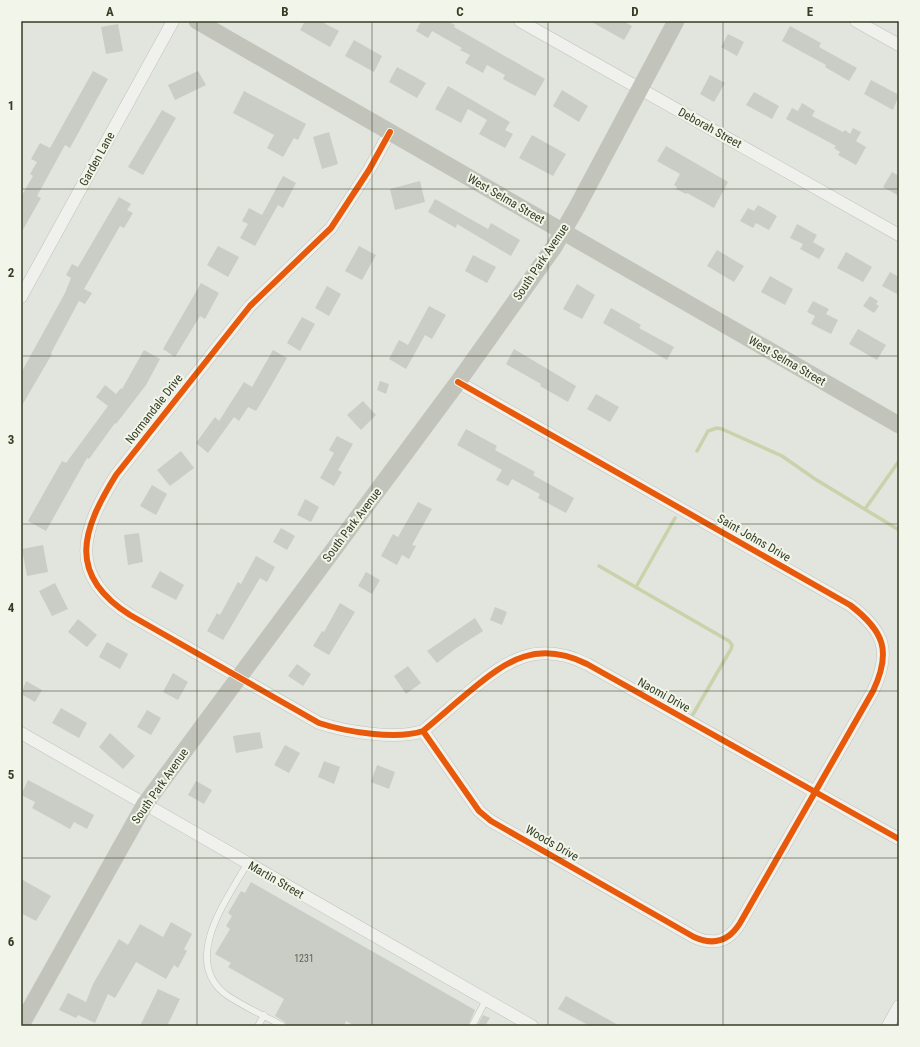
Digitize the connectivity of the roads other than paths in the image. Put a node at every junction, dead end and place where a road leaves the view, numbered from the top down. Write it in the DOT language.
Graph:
graph roads {
  1 [pos="173,21"];
  2 [pos="197,21"];
  3 [pos="520,21"];
  4 [pos="676,21"];
  5 [pos="856,21"];
  6 [pos="899,45"];
  7 [pos="641,90"];
  8 [pos="390,132"];
  9 [pos="563,232"];
  10 [pos="899,235"];
  11 [pos="21,297"];
  12 [pos="458,382"];
  13 [pos="899,425"];
  14 [pos="238,678"];
  15 [pos="423,731"];
  16 [pos="21,733"];
  17 [pos="814,792"];
  18 [pos="145,804"];
  19 [pos="899,839"];
  20 [pos="247,864"];
  21 [pos="486,1000"];
  22 [pos="899,1006"];
  23 [pos="264,1015"];
  24 [pos="21,1025"];
  25 [pos="258,1026"];
  26 [pos="283,1026"];
  27 [pos="472,1026"];
  28 [pos="532,1026"];
  29 [pos="888,1026"];
  1 -- 11 [label="street, Garden Lane"];
  2 -- 8 [label="street, West Selma Street"];
  3 -- 7 [label="street, Deborah Street"];
  4 -- 7 [label="street, South Park Avenue"];
  5 -- 6 [label="street"];
  7 -- 9 [label="street, South Park Avenue"];
  7 -- 10 [label="street, Deborah Street"];
  8 -- 9 [label="street, West Selma Street"];
  8 -- 14 [label="street, Normandale Drive"];
  9 -- 12 [label="street, South Park Avenue"];
  9 -- 13 [label="street, West Selma Street"];
  12 -- 14 [label="street, South Park Avenue"];
  12 -- 17 [label="street, Saint Johns Drive"];
  14 -- 15 [label="street"];
  14 -- 18 [label="street, South Park Avenue"];
  15 -- 17 [label="street, Naomi Drive"];
  15 -- 17 [label="street, Woods Drive"];
  16 -- 18 [label="street, Martin Street"];
  17 -- 19 [label="street, Naomi Drive"];
  18 -- 20 [label="street, Martin Street"];
  18 -- 24 [label="street, South Park Avenue"];
  20 -- 21 [label="street, Martin Street"];
  20 -- 23 [label="lane"];
  21 -- 27 [label="lane"];
  21 -- 28 [label="street, Martin Street"];
  22 -- 29 [label="street"];
  23 -- 25 [label="lane"];
  23 -- 26 [label="lane"];
}
